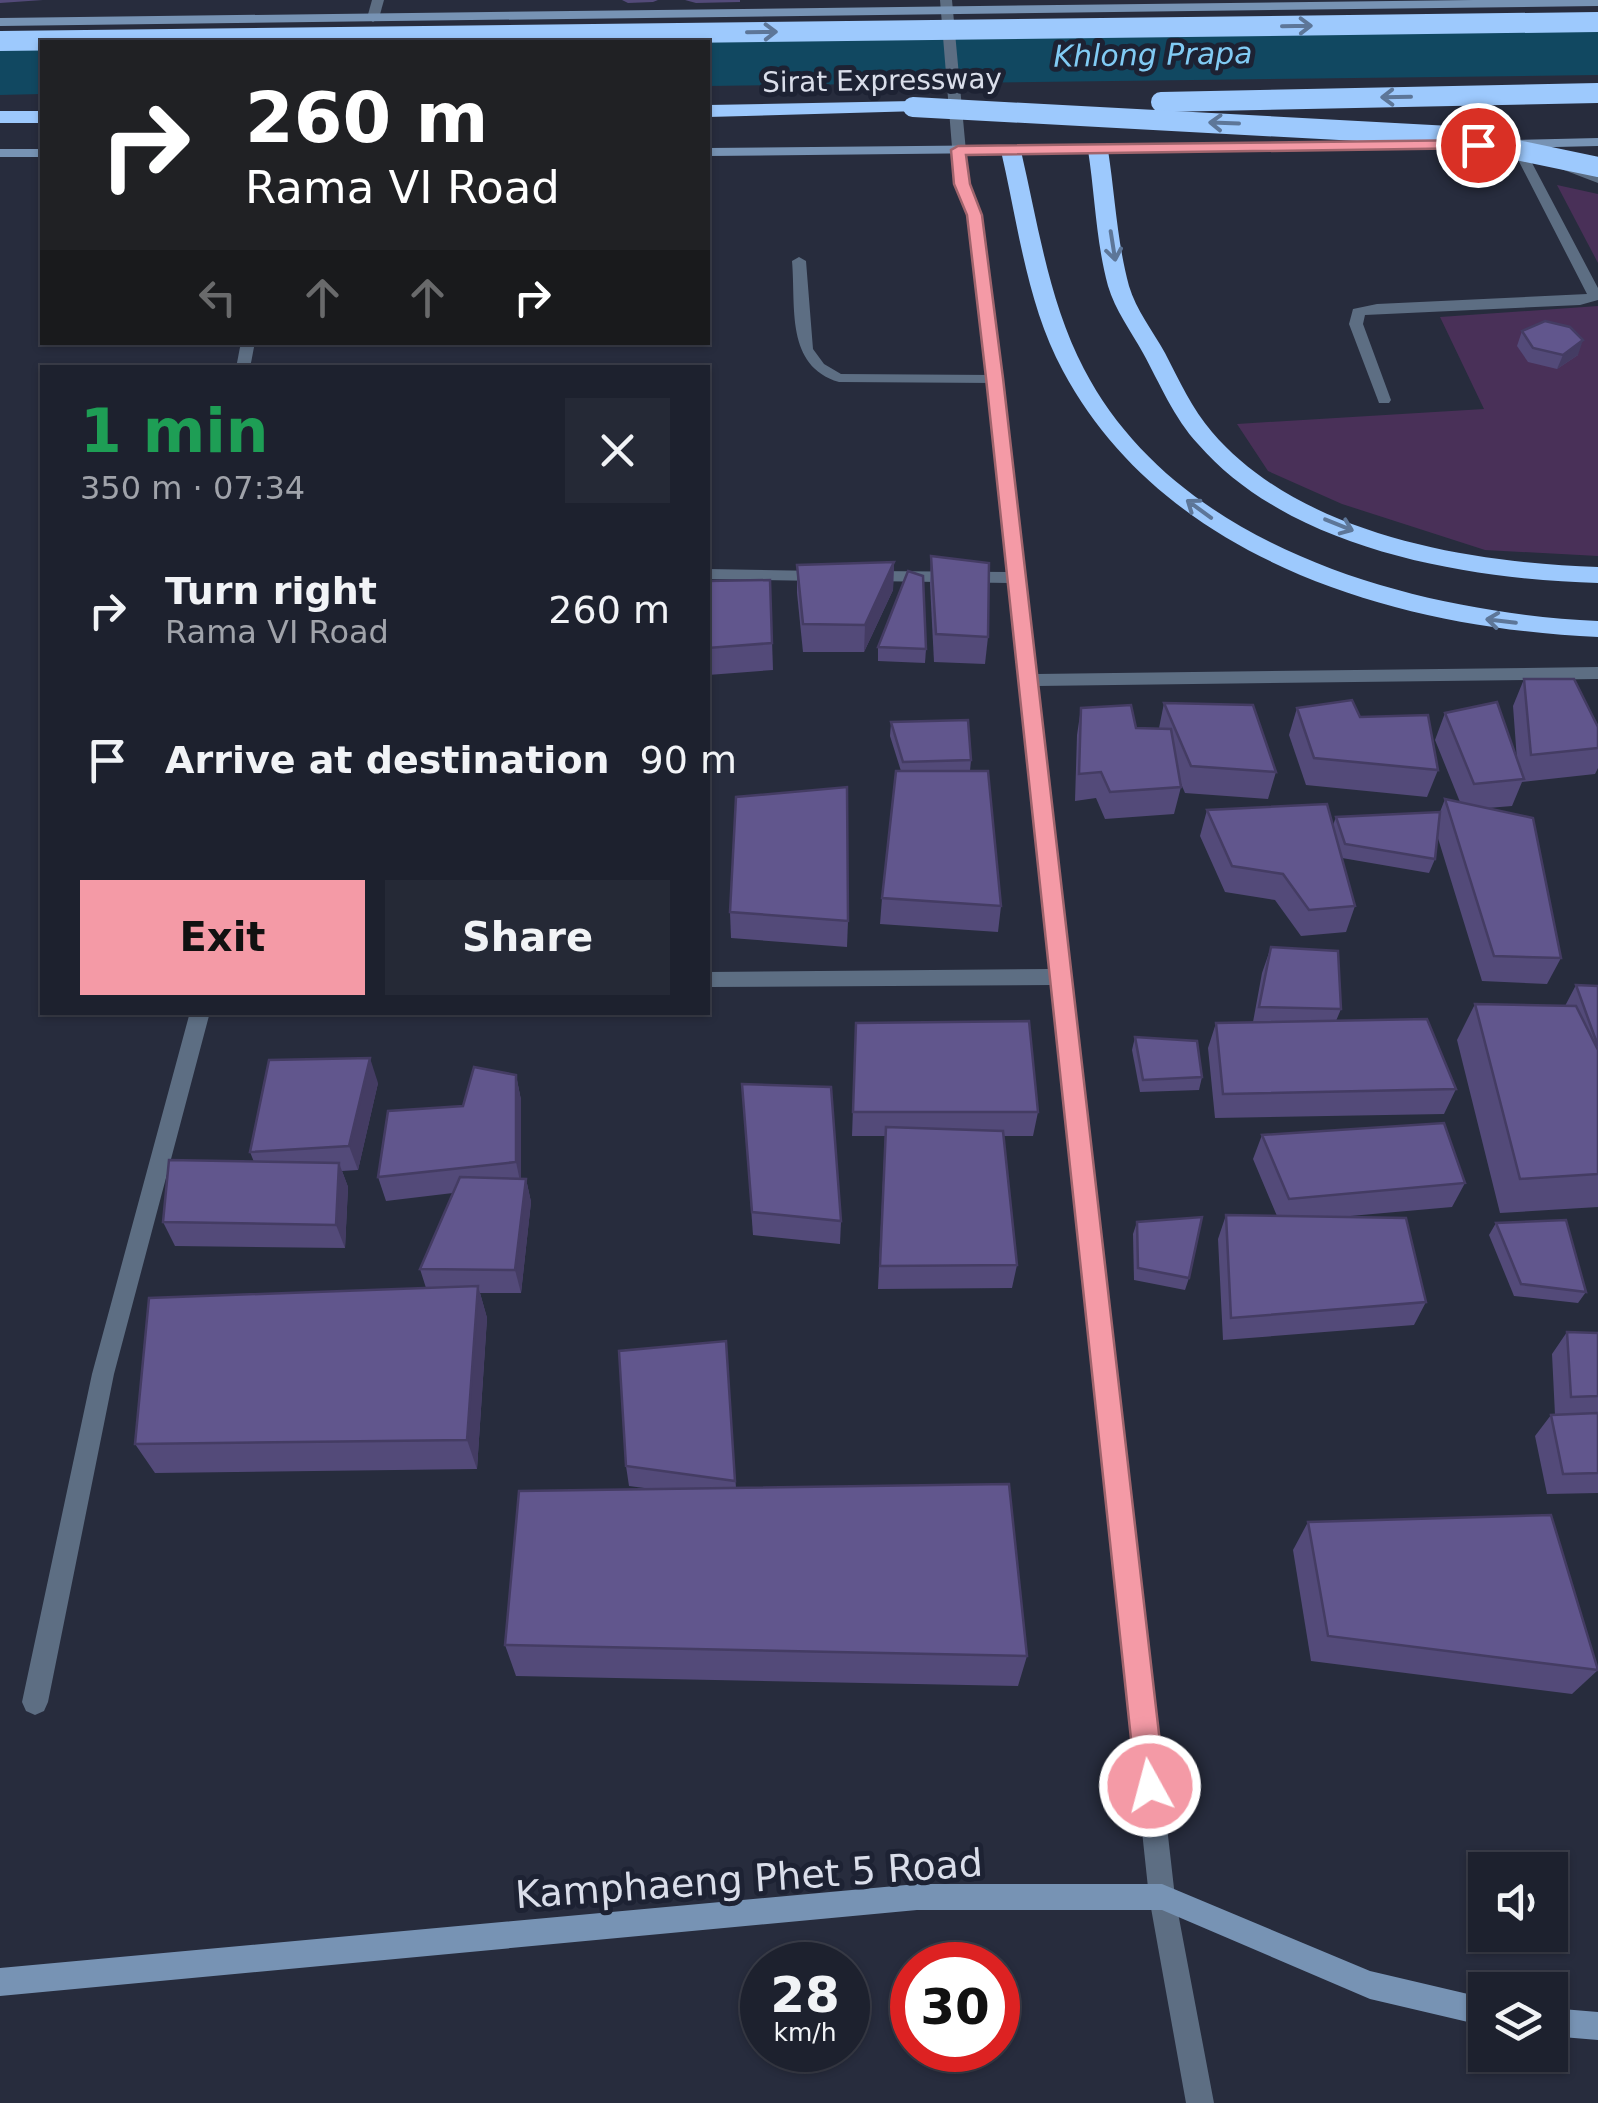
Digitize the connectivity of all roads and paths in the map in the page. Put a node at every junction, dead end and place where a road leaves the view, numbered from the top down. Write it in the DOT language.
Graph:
graph roads {
  1 [pos="378,0"];
  2 [pos="1518,1"];
  3 [pos="1598,2"];
  4 [pos="1129,4"];
  5 [pos="946,5"];
  6 [pos="373,18"];
  7 [pos="0,22"];
  8 [pos="1598,22"];
  9 [pos="84,40"];
  10 [pos="0,41"];
  11 [pos="40,41"];
  12 [pos="1598,93"];
  13 [pos="914,107"];
  14 [pos="710,110"];
  15 [pos="0,117"];
  16 [pos="40,117"];
  17 [pos="1598,142"];
  18 [pos="1520,144"];
  19 [pos="958,150"];
  20 [pos="1098,150"];
  21 [pos="1011,151"];
  22 [pos="0,152"];
  23 [pos="710,152"];
  24 [pos="40,153"];
  25 [pos="1598,167"];
  26 [pos="1598,180"];
  27 [pos="799,261"];
  28 [pos="995,378"];
  29 [pos="1384,400"];
  30 [pos="710,574"];
  31 [pos="1598,574"];
  32 [pos="1016,578"];
  33 [pos="1598,629"];
  34 [pos="1598,673"];
  35 [pos="1027,680"];
  36 [pos="1060,977"];
  37 [pos="710,980"];
  38 [pos="199,1015"];
  39 [pos="35,1702"];
  40 [pos="1162,1896"];
  41 [pos="0,1982"];
  42 [pos="1468,2008"];
  43 [pos="1568,2024"];
  44 [pos="1598,2026"];
  45 [pos="1200,2103"];
  1 -- 6 [label="street"];
  2 -- 3 [label="street"];
  2 -- 4 [label="street"];
  4 -- 5 [label="street"];
  5 -- 6 [label="street"];
  5 -- 19 [label="street, bridge"];
  6 -- 7 [label="street"];
  9 -- 8 [label="highway, Sirat Expressway, one-way, bridge"];
  10 -- 11 [label="highway, Sirat Expressway, one-way, bridge"];
  12 -- 13 [label="highway, Sirat Expressway, one-way, bridge"];
  13 -- 14 [label="highway, Sirat Expressway"];
  25 -- 13 [label="highway, one-way, bridge"];
  15 -- 16 [label="highway"];
  17 -- 18 [label="street"];
  18 -- 20 [label="street"];
  18 -- 26 [label="street"];
  18 -- 29 [label="street"];
  19 -- 21 [label="street"];
  19 -- 23 [label="street"];
  19 -- 28 [label="street"];
  20 -- 21 [label="street"];
  20 -- 31 [label="highway, one-way"];
  33 -- 21 [label="highway, one-way"];
  22 -- 24 [label="street"];
  27 -- 28 [label="street"];
  28 -- 32 [label="street"];
  30 -- 32 [label="street"];
  32 -- 35 [label="street"];
  34 -- 35 [label="street"];
  35 -- 36 [label="street"];
  36 -- 37 [label="street"];
  36 -- 40 [label="street"];
  38 -- 39 [label="street"];
  40 -- 41 [label="street, Kamphaeng Phet 5 Road"];
  40 -- 42 [label="street, Kamphaeng Phet 5 Road"];
  40 -- 45 [label="street"];
  43 -- 44 [label="street"];
}
